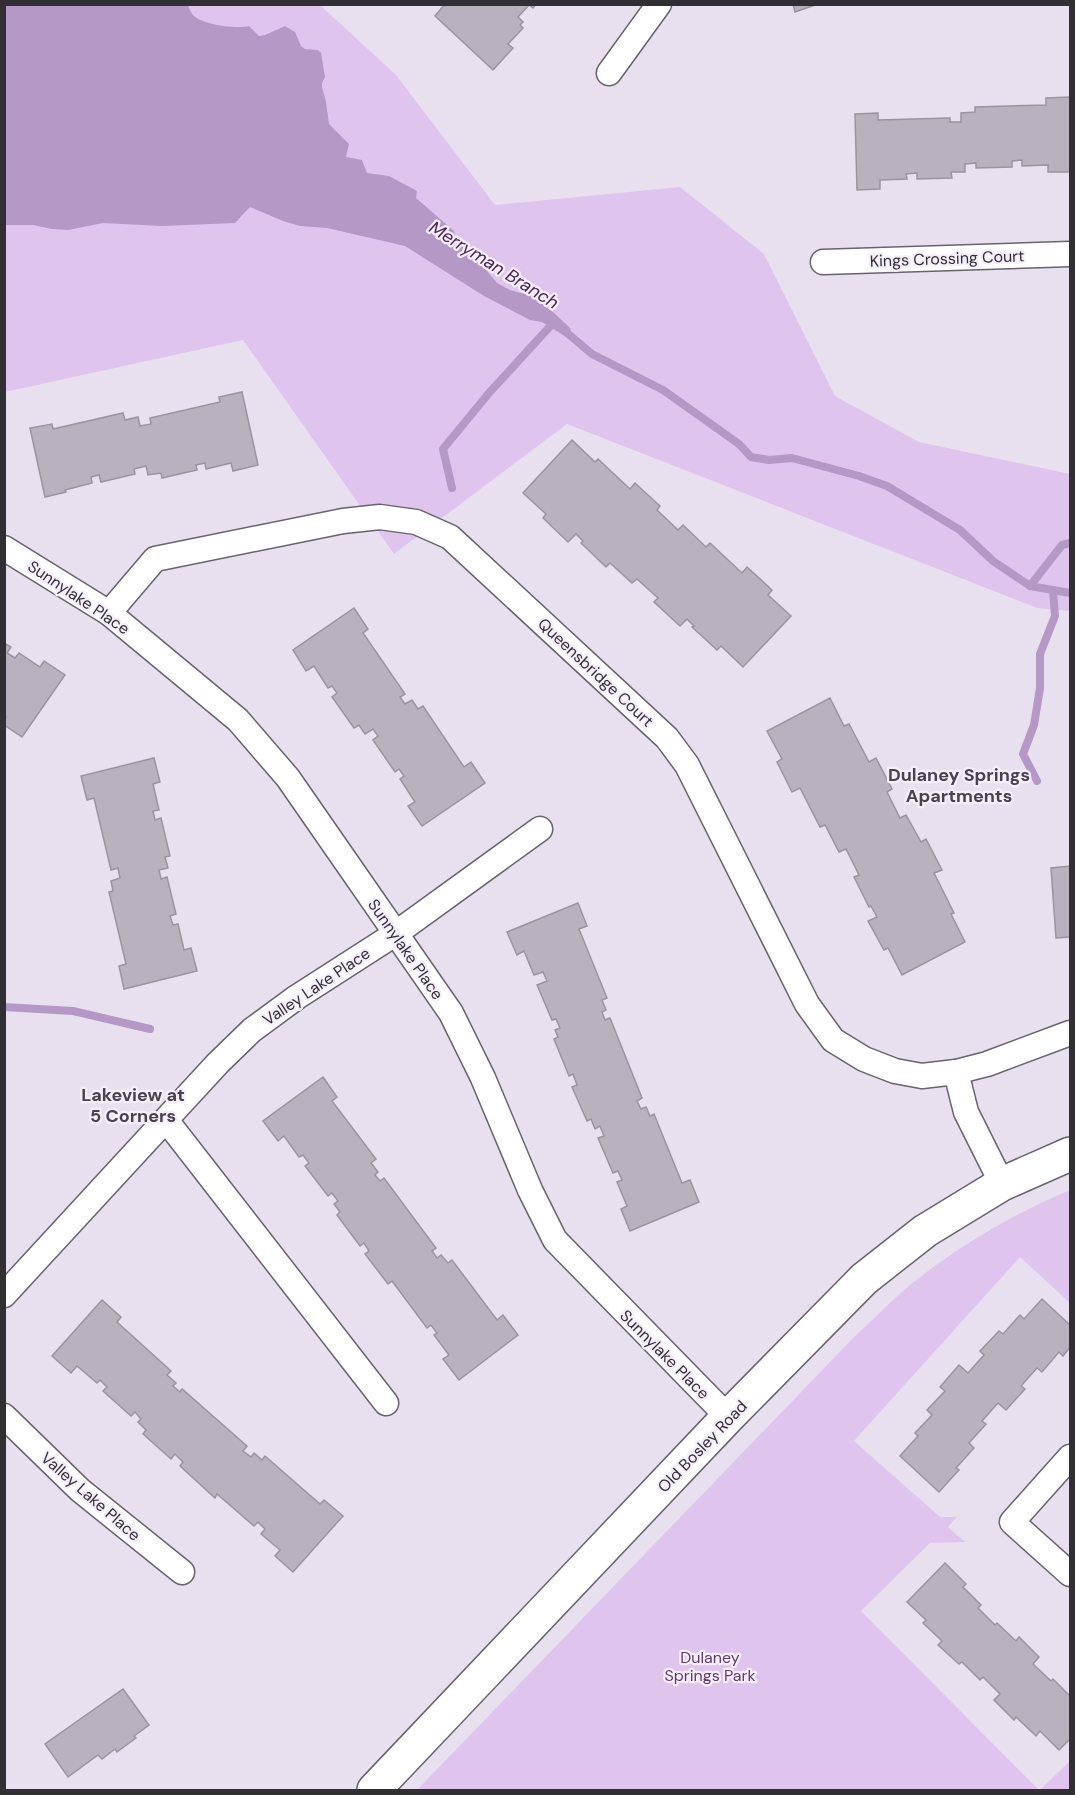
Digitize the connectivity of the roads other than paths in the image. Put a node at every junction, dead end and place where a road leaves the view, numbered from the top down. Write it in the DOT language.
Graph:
graph roads {
  1 [pos="659,4"];
  2 [pos="609,73"];
  3 [pos="1071,254"];
  4 [pos="822,262"];
  5 [pos="4,548"];
  6 [pos="109,614"];
  7 [pos="540,829"];
  8 [pos="395,934"];
  9 [pos="1071,1033"];
  10 [pos="956,1072"];
  11 [pos="166,1120"];
  12 [pos="1071,1154"];
  13 [pos="1002,1184"];
  14 [pos="4,1295"];
  15 [pos="386,1403"];
  16 [pos="4,1416"];
  17 [pos="728,1418"];
  18 [pos="1071,1457"];
  19 [pos="182,1572"];
  20 [pos="1071,1574"];
  21 [pos="375,1791"];
  1 -- 2 [label="street"];
  3 -- 4 [label="street, Kings Crossing Court"];
  5 -- 6 [label="street, Sunnylake Place"];
  6 -- 8 [label="street, Sunnylake Place"];
  6 -- 10 [label="street, Queensbridge Court"];
  7 -- 8 [label="street, Valley Lake Place"];
  8 -- 11 [label="street, Valley Lake Place"];
  8 -- 17 [label="street, Sunnylake Place"];
  9 -- 10 [label="street, Queensbridge Court"];
  10 -- 13 [label="street"];
  11 -- 14 [label="street, Valley Lake Place"];
  11 -- 15 [label="street"];
  12 -- 13 [label="street, Old Bosley Road"];
  13 -- 17 [label="street, Old Bosley Road"];
  16 -- 19 [label="street, Valley Lake Place"];
  17 -- 21 [label="street, Old Bosley Road"];
  18 -- 20 [label="street"];
}
